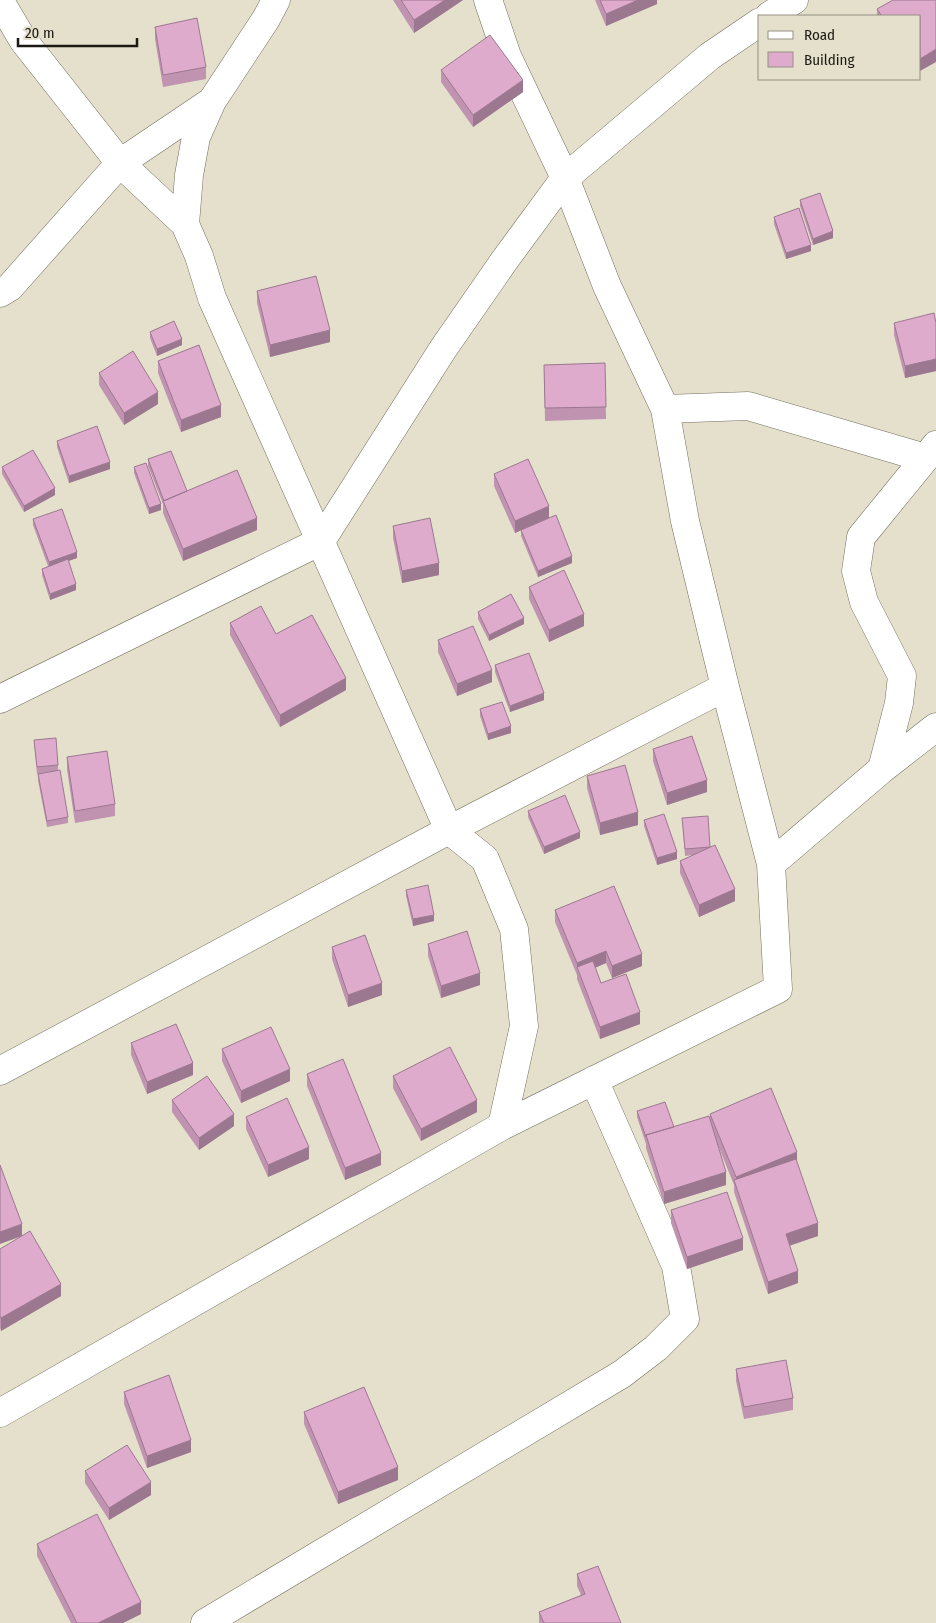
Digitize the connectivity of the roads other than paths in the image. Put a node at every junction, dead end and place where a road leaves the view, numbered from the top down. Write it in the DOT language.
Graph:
graph roads {
  1 [pos="276,0"];
  2 [pos="488,0"];
  3 [pos="794,0"];
  4 [pos="0,1"];
  5 [pos="771,15"];
  6 [pos="758,23"];
  7 [pos="212,100"];
  8 [pos="120,164"];
  9 [pos="565,178"];
  10 [pos="185,224"];
  11 [pos="3,287"];
  12 [pos="665,410"];
  13 [pos="931,452"];
  14 [pos="321,542"];
  15 [pos="725,687"];
  16 [pos="0,699"];
  17 [pos="936,727"];
  18 [pos="882,769"];
  19 [pos="448,830"];
  20 [pos="771,864"];
  21 [pos="0,1071"];
  22 [pos="594,1080"];
  23 [pos="502,1126"];
  24 [pos="0,1413"];
  25 [pos="205,1623"];
  1 -- 7 [label="street"];
  2 -- 9 [label="street"];
  3 -- 5 [label="street"];
  4 -- 8 [label="street"];
  6 -- 9 [label="street"];
  7 -- 8 [label="street"];
  7 -- 10 [label="street"];
  8 -- 10 [label="street"];
  8 -- 11 [label="street"];
  9 -- 12 [label="street"];
  9 -- 14 [label="street"];
  10 -- 14 [label="street"];
  12 -- 13 [label="street"];
  12 -- 15 [label="street"];
  13 -- 18 [label="street"];
  14 -- 16 [label="street"];
  14 -- 19 [label="street"];
  15 -- 19 [label="street"];
  15 -- 20 [label="street"];
  17 -- 18 [label="street"];
  18 -- 20 [label="street"];
  19 -- 21 [label="street"];
  19 -- 23 [label="street"];
  20 -- 22 [label="street"];
  22 -- 23 [label="street"];
  22 -- 25 [label="street"];
  23 -- 24 [label="street"];
}
